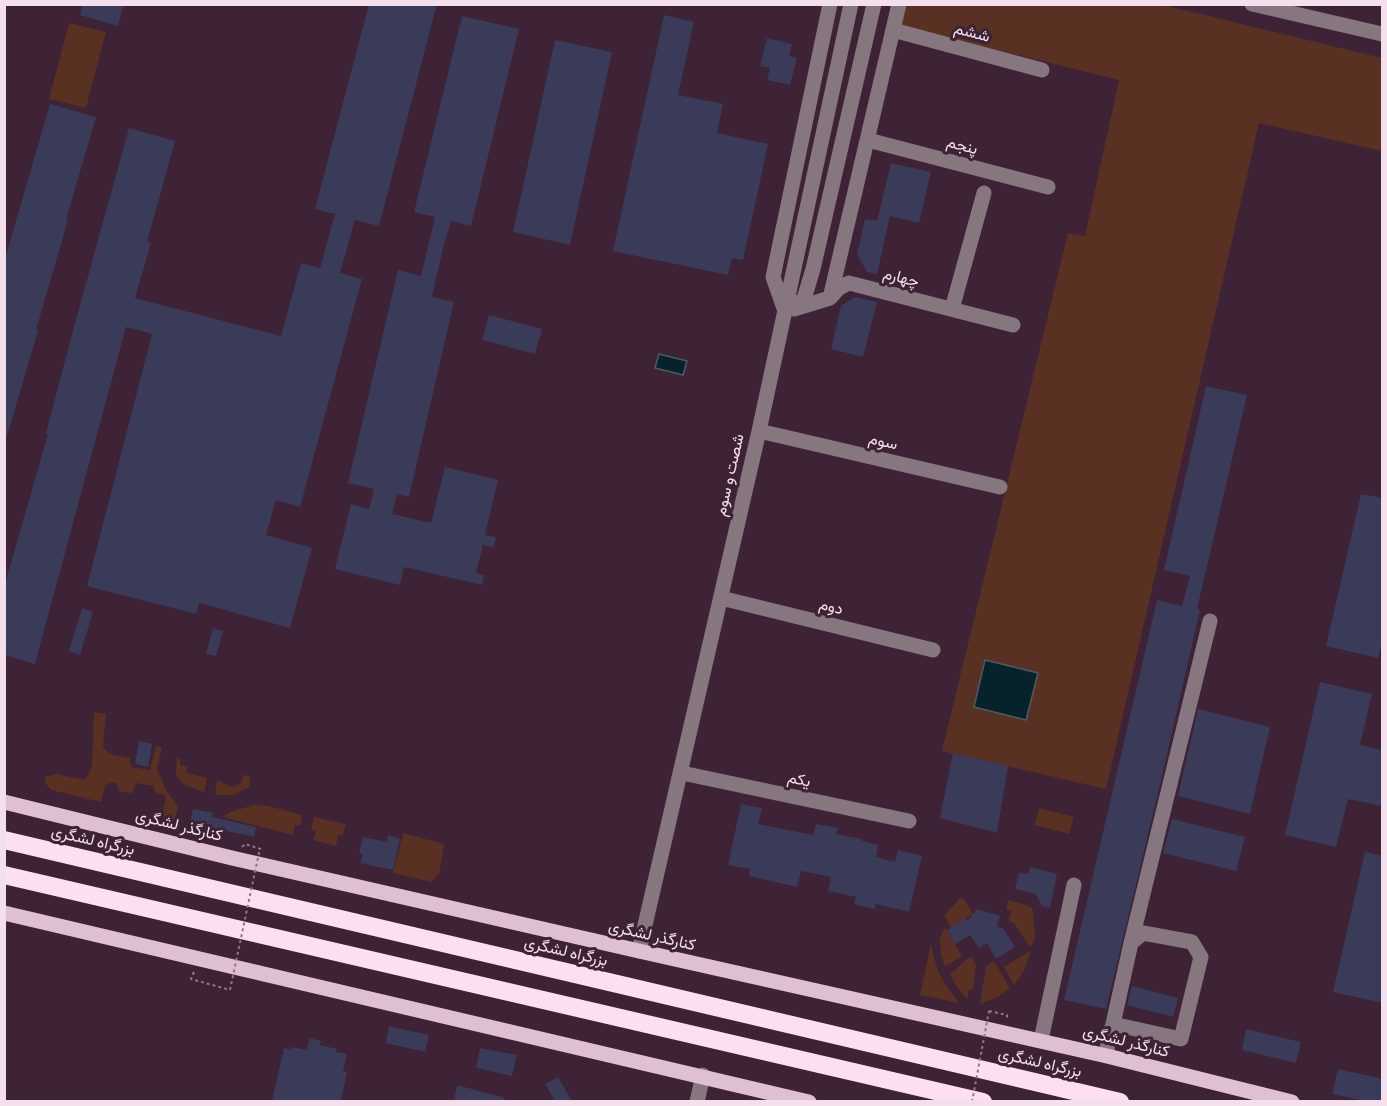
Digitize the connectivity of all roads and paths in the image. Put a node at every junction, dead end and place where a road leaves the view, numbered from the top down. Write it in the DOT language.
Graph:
graph roads {
  1 [pos="851,4"];
  2 [pos="874,4"];
  3 [pos="899,4"];
  4 [pos="1252,4"];
  5 [pos="829,5"];
  6 [pos="893,30"];
  7 [pos="1383,34"];
  8 [pos="1042,70"];
  9 [pos="867,140"];
  10 [pos="1048,187"];
  11 [pos="984,193"];
  12 [pos="830,298"];
  13 [pos="952,309"];
  14 [pos="785,311"];
  15 [pos="1013,325"];
  16 [pos="759,431"];
  17 [pos="1000,487"];
  18 [pos="720,598"];
  19 [pos="1210,621"];
  20 [pos="933,650"];
  21 [pos="682,773"];
  22 [pos="4,802"];
  23 [pos="909,821"];
  24 [pos="4,840"];
  25 [pos="260,848"];
  26 [pos="4,875"];
  27 [pos="1074,885"];
  28 [pos="4,913"];
  29 [pos="1131,943"];
  30 [pos="639,951"];
  31 [pos="191,979"];
  32 [pos="1006,1022"];
  33 [pos="1113,1024"];
  34 [pos="1041,1040"];
  35 [pos="1107,1056"];
  36 [pos="703,1075"];
  37 [pos="969,1100"];
  38 [pos="697,1101"];
  39 [pos="809,1101"];
  40 [pos="983,1101"];
  41 [pos="1120,1101"];
  42 [pos="1292,1101"];
  1 -- 14 [label="street, شصت و سوم"];
  2 -- 14 [label="street"];
  3 -- 6 [label="street"];
  4 -- 7 [label="street"];
  5 -- 14 [label="street"];
  6 -- 8 [label="street, ششم"];
  6 -- 9 [label="street"];
  9 -- 10 [label="street, پنجم"];
  9 -- 12 [label="street"];
  11 -- 13 [label="street"];
  12 -- 13 [label="street, چهارم"];
  12 -- 14 [label="street, چهارم"];
  13 -- 15 [label="street, چهارم"];
  14 -- 16 [label="street, شصت و سوم"];
  16 -- 17 [label="street, سوم"];
  16 -- 18 [label="street, شصت و سوم"];
  18 -- 20 [label="street, دوم"];
  18 -- 21 [label="street, شصت و سوم"];
  19 -- 29 [label="street"];
  21 -- 23 [label="street, یکم"];
  21 -- 30 [label="street, شصت و سوم"];
  22 -- 30 [label="main road, کنارگذر لشگری"];
  24 -- 41 [label="highway, بزرگراه لشگری"];
  25 -- 31 [label="path, bridge"];
  26 -- 37 [label="highway"];
  27 -- 34 [label="street"];
  28 -- 36 [label="main road"];
  29 -- 33 [label="street"];
  29 -- 33 [label="street"];
  30 -- 34 [label="main road, کنارگذر لشگری"];
  32 -- 37 [label="path, bridge"];
  33 -- 35 [label="street"];
  34 -- 35 [label="main road, کنارگذر لشگری"];
  35 -- 42 [label="main road, کنارگذر لشگری"];
  36 -- 38 [label="street"];
  36 -- 39 [label="main road"];
  37 -- 40 [label="highway"];
}
